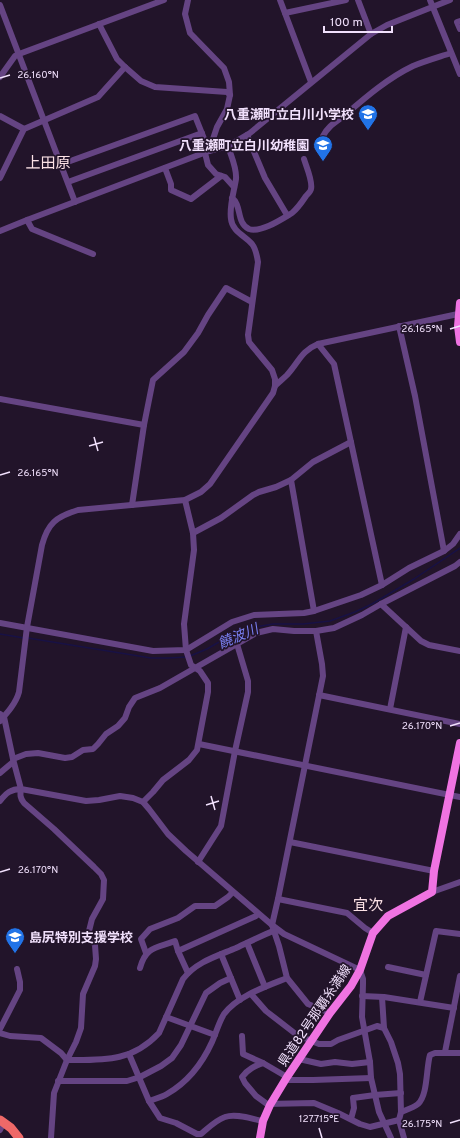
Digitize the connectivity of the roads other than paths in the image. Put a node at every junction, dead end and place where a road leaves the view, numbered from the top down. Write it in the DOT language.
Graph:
graph roads {
  1 [pos="164,0"];
  2 [pos="188,0"];
  3 [pos="280,0"];
  4 [pos="346,0"];
  5 [pos="358,0"];
  6 [pos="430,0"];
  7 [pos="450,0"];
  8 [pos="0,5"];
  9 [pos="433,7"];
  10 [pos="285,13"];
  11 [pos="460,21"];
  12 [pos="99,24"];
  13 [pos="460,29"];
  14 [pos="371,34"];
  15 [pos="451,53"];
  16 [pos="19,54"];
  17 [pos="458,64"];
  18 [pos="125,67"];
  19 [pos="460,74"];
  20 [pos="0,77"];
  21 [pos="311,82"];
  22 [pos="230,95"];
  23 [pos="0,116"];
  24 [pos="45,120"];
  25 [pos="24,129"];
  26 [pos="202,133"];
  27 [pos="247,135"];
  28 [pos="323,136"];
  29 [pos="228,146"];
  30 [pos="207,152"];
  31 [pos="304,159"];
  32 [pos="62,164"];
  33 [pos="165,168"];
  34 [pos="221,176"];
  35 [pos="0,178"];
  36 [pos="68,182"];
  37 [pos="234,187"];
  38 [pos="232,198"];
  39 [pos="75,202"];
  40 [pos="287,215"];
  41 [pos="27,220"];
  42 [pos="0,231"];
  43 [pos="93,254"];
  44 [pos="252,302"];
  45 [pos="460,303"];
  46 [pos="458,314"];
  47 [pos="399,326"];
  48 [pos="460,342"];
  49 [pos="318,344"];
  50 [pos="275,386"];
  51 [pos="0,400"];
  52 [pos="144,424"];
  53 [pos="351,442"];
  54 [pos="291,480"];
  55 [pos="185,500"];
  56 [pos="132,505"];
  57 [pos="192,533"];
  58 [pos="460,534"];
  59 [pos="444,551"];
  60 [pos="460,562"];
  61 [pos="382,585"];
  62 [pos="381,604"];
  63 [pos="314,611"];
  64 [pos="0,623"];
  65 [pos="406,628"];
  66 [pos="27,629"];
  67 [pos="316,630"];
  68 [pos="237,644"];
  69 [pos="460,651"];
  70 [pos="186,652"];
  71 [pos="193,667"];
  72 [pos="319,695"];
  73 [pos="390,709"];
  74 [pos="1,717"];
  75 [pos="460,724"];
  76 [pos="199,744"];
  77 [pos="460,744"];
  78 [pos="235,751"];
  79 [pos="13,760"];
  80 [pos="305,765"];
  81 [pos="0,774"];
  82 [pos="21,788"];
  83 [pos="449,795"];
  84 [pos="460,797"];
  85 [pos="0,801"];
  86 [pos="143,802"];
  87 [pos="290,842"];
  88 [pos="198,862"];
  89 [pos="434,871"];
  90 [pos="460,882"];
  91 [pos="233,892"];
  92 [pos="432,892"];
  93 [pos="278,899"];
  94 [pos="258,914"];
  95 [pos="272,928"];
  96 [pos="373,933"];
  97 [pos="460,934"];
  98 [pos="247,943"];
  99 [pos="178,951"];
  100 [pos="146,953"];
  101 [pos="221,954"];
  102 [pos="388,966"];
  103 [pos="140,968"];
  104 [pos="17,970"];
  105 [pos="360,970"];
  106 [pos="188,973"];
  107 [pos="426,975"];
  108 [pos="460,976"];
  109 [pos="231,978"];
  110 [pos="287,978"];
  111 [pos="265,987"];
  112 [pos="250,994"];
  113 [pos="362,996"];
  114 [pos="382,997"];
  115 [pos="240,1000"];
  116 [pos="420,1002"];
  117 [pos="454,1008"];
  118 [pos="330,1013"];
  119 [pos="166,1017"];
  120 [pos="189,1026"];
  121 [pos="384,1028"];
  122 [pos="0,1029"];
  123 [pos="364,1031"];
  124 [pos="0,1033"];
  125 [pos="215,1035"];
  126 [pos="242,1036"];
  127 [pos="311,1041"];
  128 [pos="445,1052"];
  129 [pos="460,1053"];
  130 [pos="129,1054"];
  131 [pos="299,1059"];
  132 [pos="67,1060"];
  133 [pos="370,1062"];
  134 [pos="263,1063"];
  135 [pos="140,1077"];
  136 [pos="371,1078"];
  137 [pos="286,1079"];
  138 [pos="58,1081"];
  139 [pos="401,1093"];
  140 [pos="375,1095"];
  141 [pos="150,1101"];
  142 [pos="270,1105"];
  143 [pos="401,1112"];
  144 [pos="351,1119"];
  145 [pos="399,1120"];
  146 [pos="263,1121"];
  147 [pos="1,1124"];
  148 [pos="384,1124"];
  149 [pos="19,1138"];
  150 [pos="51,1138"];
  151 [pos="260,1138"];
  152 [pos="391,1138"];
  153 [pos="404,1138"];
  1 -- 12 [label="street"];
  2 -- 22 [label="street"];
  3 -- 10 [label="street"];
  4 -- 10 [label="street"];
  5 -- 14 [label="street"];
  6 -- 9 [label="street"];
  7 -- 9 [label="street"];
  8 -- 16 [label="street"];
  9 -- 14 [label="street"];
  9 -- 15 [label="street"];
  10 -- 21 [label="street"];
  11 -- 13 [label="street"];
  12 -- 16 [label="street"];
  12 -- 18 [label="street"];
  14 -- 21 [label="street"];
  15 -- 17 [label="street"];
  15 -- 28 [label="street"];
  16 -- 20 [label="street"];
  16 -- 24 [label="street"];
  17 -- 19 [label="street"];
  18 -- 22 [label="street"];
  18 -- 24 [label="street"];
  21 -- 27 [label="street"];
  22 -- 30 [label="street"];
  23 -- 25 [label="street"];
  24 -- 25 [label="street"];
  24 -- 32 [label="street"];
  25 -- 35 [label="street"];
  26 -- 30 [label="street"];
  26 -- 32 [label="street"];
  26 -- 36 [label="street"];
  27 -- 29 [label="street"];
  27 -- 40 [label="street"];
  29 -- 30 [label="street"];
  29 -- 37 [label="street"];
  30 -- 33 [label="street"];
  30 -- 34 [label="street"];
  31 -- 40 [label="street"];
  32 -- 36 [label="street"];
  33 -- 34 [label="street"];
  33 -- 39 [label="street"];
  34 -- 37 [label="street"];
  36 -- 39 [label="street"];
  37 -- 38 [label="street"];
  38 -- 40 [label="street"];
  38 -- 44 [label="street"];
  39 -- 41 [label="street"];
  41 -- 42 [label="street"];
  41 -- 43 [label="street"];
  44 -- 50 [label="street"];
  44 -- 52 [label="street"];
  45 -- 46 [label="main road"];
  46 -- 47 [label="street"];
  46 -- 48 [label="main road"];
  47 -- 49 [label="street"];
  47 -- 59 [label="street"];
  49 -- 50 [label="street"];
  49 -- 53 [label="street"];
  50 -- 55 [label="street"];
  51 -- 52 [label="street"];
  52 -- 56 [label="street"];
  53 -- 54 [label="street"];
  53 -- 61 [label="street"];
  54 -- 57 [label="street"];
  54 -- 63 [label="street"];
  55 -- 56 [label="street"];
  55 -- 57 [label="street"];
  56 -- 66 [label="street"];
  57 -- 70 [label="street"];
  58 -- 59 [label="street"];
  59 -- 61 [label="street"];
  60 -- 62 [label="street"];
  61 -- 63 [label="street"];
  62 -- 65 [label="street"];
  62 -- 67 [label="street"];
  63 -- 70 [label="street"];
  64 -- 66 [label="street"];
  65 -- 69 [label="street"];
  65 -- 73 [label="street"];
  66 -- 70 [label="street"];
  66 -- 74 [label="street"];
  67 -- 68 [label="street"];
  67 -- 72 [label="street"];
  68 -- 71 [label="street"];
  68 -- 78 [label="street"];
  70 -- 71 [label="street"];
  71 -- 76 [label="street"];
  71 -- 79 [label="street"];
  72 -- 73 [label="street"];
  72 -- 80 [label="street"];
  73 -- 75 [label="street"];
  74 -- 79 [label="street"];
  76 -- 78 [label="street"];
  76 -- 86 [label="street"];
  77 -- 83 [label="main road"];
  78 -- 80 [label="street"];
  78 -- 88 [label="street"];
  79 -- 81 [label="street"];
  79 -- 82 [label="street"];
  80 -- 83 [label="street"];
  80 -- 87 [label="street"];
  82 -- 85 [label="street"];
  82 -- 86 [label="street"];
  82 -- 132 [label="street"];
  83 -- 84 [label="street"];
  83 -- 89 [label="main road"];
  86 -- 88 [label="street"];
  87 -- 89 [label="street"];
  87 -- 93 [label="street"];
  88 -- 91 [label="street"];
  89 -- 92 [label="main road"];
  90 -- 92 [label="street"];
  91 -- 94 [label="street"];
  91 -- 100 [label="street"];
  92 -- 96 [label="main road, 県道82号那覇糸満線"];
  93 -- 95 [label="street"];
  93 -- 96 [label="street"];
  94 -- 95 [label="street"];
  94 -- 99 [label="street"];
  95 -- 98 [label="street"];
  95 -- 105 [label="street"];
  95 -- 110 [label="street"];
  96 -- 105 [label="main road, 県道82号那覇糸満線"];
  97 -- 107 [label="street"];
  98 -- 101 [label="street"];
  98 -- 111 [label="street"];
  99 -- 100 [label="street"];
  99 -- 106 [label="street"];
  100 -- 103 [label="street"];
  101 -- 106 [label="street"];
  101 -- 109 [label="street"];
  102 -- 107 [label="street"];
  104 -- 122 [label="street"];
  105 -- 113 [label="street"];
  105 -- 118 [label="main road, 県道82号那覇糸満線"];
  106 -- 119 [label="street"];
  107 -- 116 [label="street"];
  108 -- 117 [label="street"];
  109 -- 115 [label="street"];
  109 -- 120 [label="street"];
  110 -- 111 [label="street"];
  110 -- 118 [label="street"];
  111 -- 112 [label="street"];
  112 -- 115 [label="street"];
  112 -- 127 [label="street"];
  113 -- 114 [label="street"];
  113 -- 123 [label="street"];
  114 -- 116 [label="street"];
  114 -- 121 [label="street"];
  115 -- 125 [label="street"];
  116 -- 117 [label="street"];
  117 -- 128 [label="street"];
  118 -- 127 [label="main road, 県道82号那覇糸満線"];
  119 -- 120 [label="street"];
  119 -- 130 [label="street"];
  120 -- 125 [label="street"];
  120 -- 135 [label="street"];
  121 -- 123 [label="street"];
  121 -- 139 [label="street"];
  123 -- 127 [label="street"];
  123 -- 133 [label="street"];
  124 -- 132 [label="street"];
  125 -- 141 [label="street"];
  126 -- 134 [label="street"];
  127 -- 131 [label="main road, 県道82号那覇糸満線"];
  128 -- 129 [label="street"];
  128 -- 143 [label="street"];
  130 -- 132 [label="street"];
  130 -- 135 [label="street"];
  131 -- 133 [label="street"];
  131 -- 137 [label="main road, 県道82号那覇糸満線"];
  132 -- 138 [label="street"];
  133 -- 136 [label="street"];
  134 -- 137 [label="street"];
  134 -- 142 [label="street"];
  135 -- 138 [label="street"];
  135 -- 141 [label="street"];
  136 -- 137 [label="street"];
  136 -- 140 [label="street"];
  137 -- 142 [label="main road, 県道82号那覇糸満線"];
  138 -- 150 [label="street"];
  139 -- 140 [label="street"];
  139 -- 143 [label="street"];
  140 -- 144 [label="street"];
  140 -- 148 [label="street"];
  141 -- 146 [label="street"];
  142 -- 144 [label="street"];
  142 -- 146 [label="main road, 県道82号那覇糸満線"];
  143 -- 145 [label="street"];
  144 -- 148 [label="street"];
  145 -- 148 [label="street"];
  145 -- 153 [label="street"];
  146 -- 151 [label="main road, 県道82号那覇糸満線"];
  147 -- 149 [label="highway"];
  148 -- 152 [label="street"];
}
